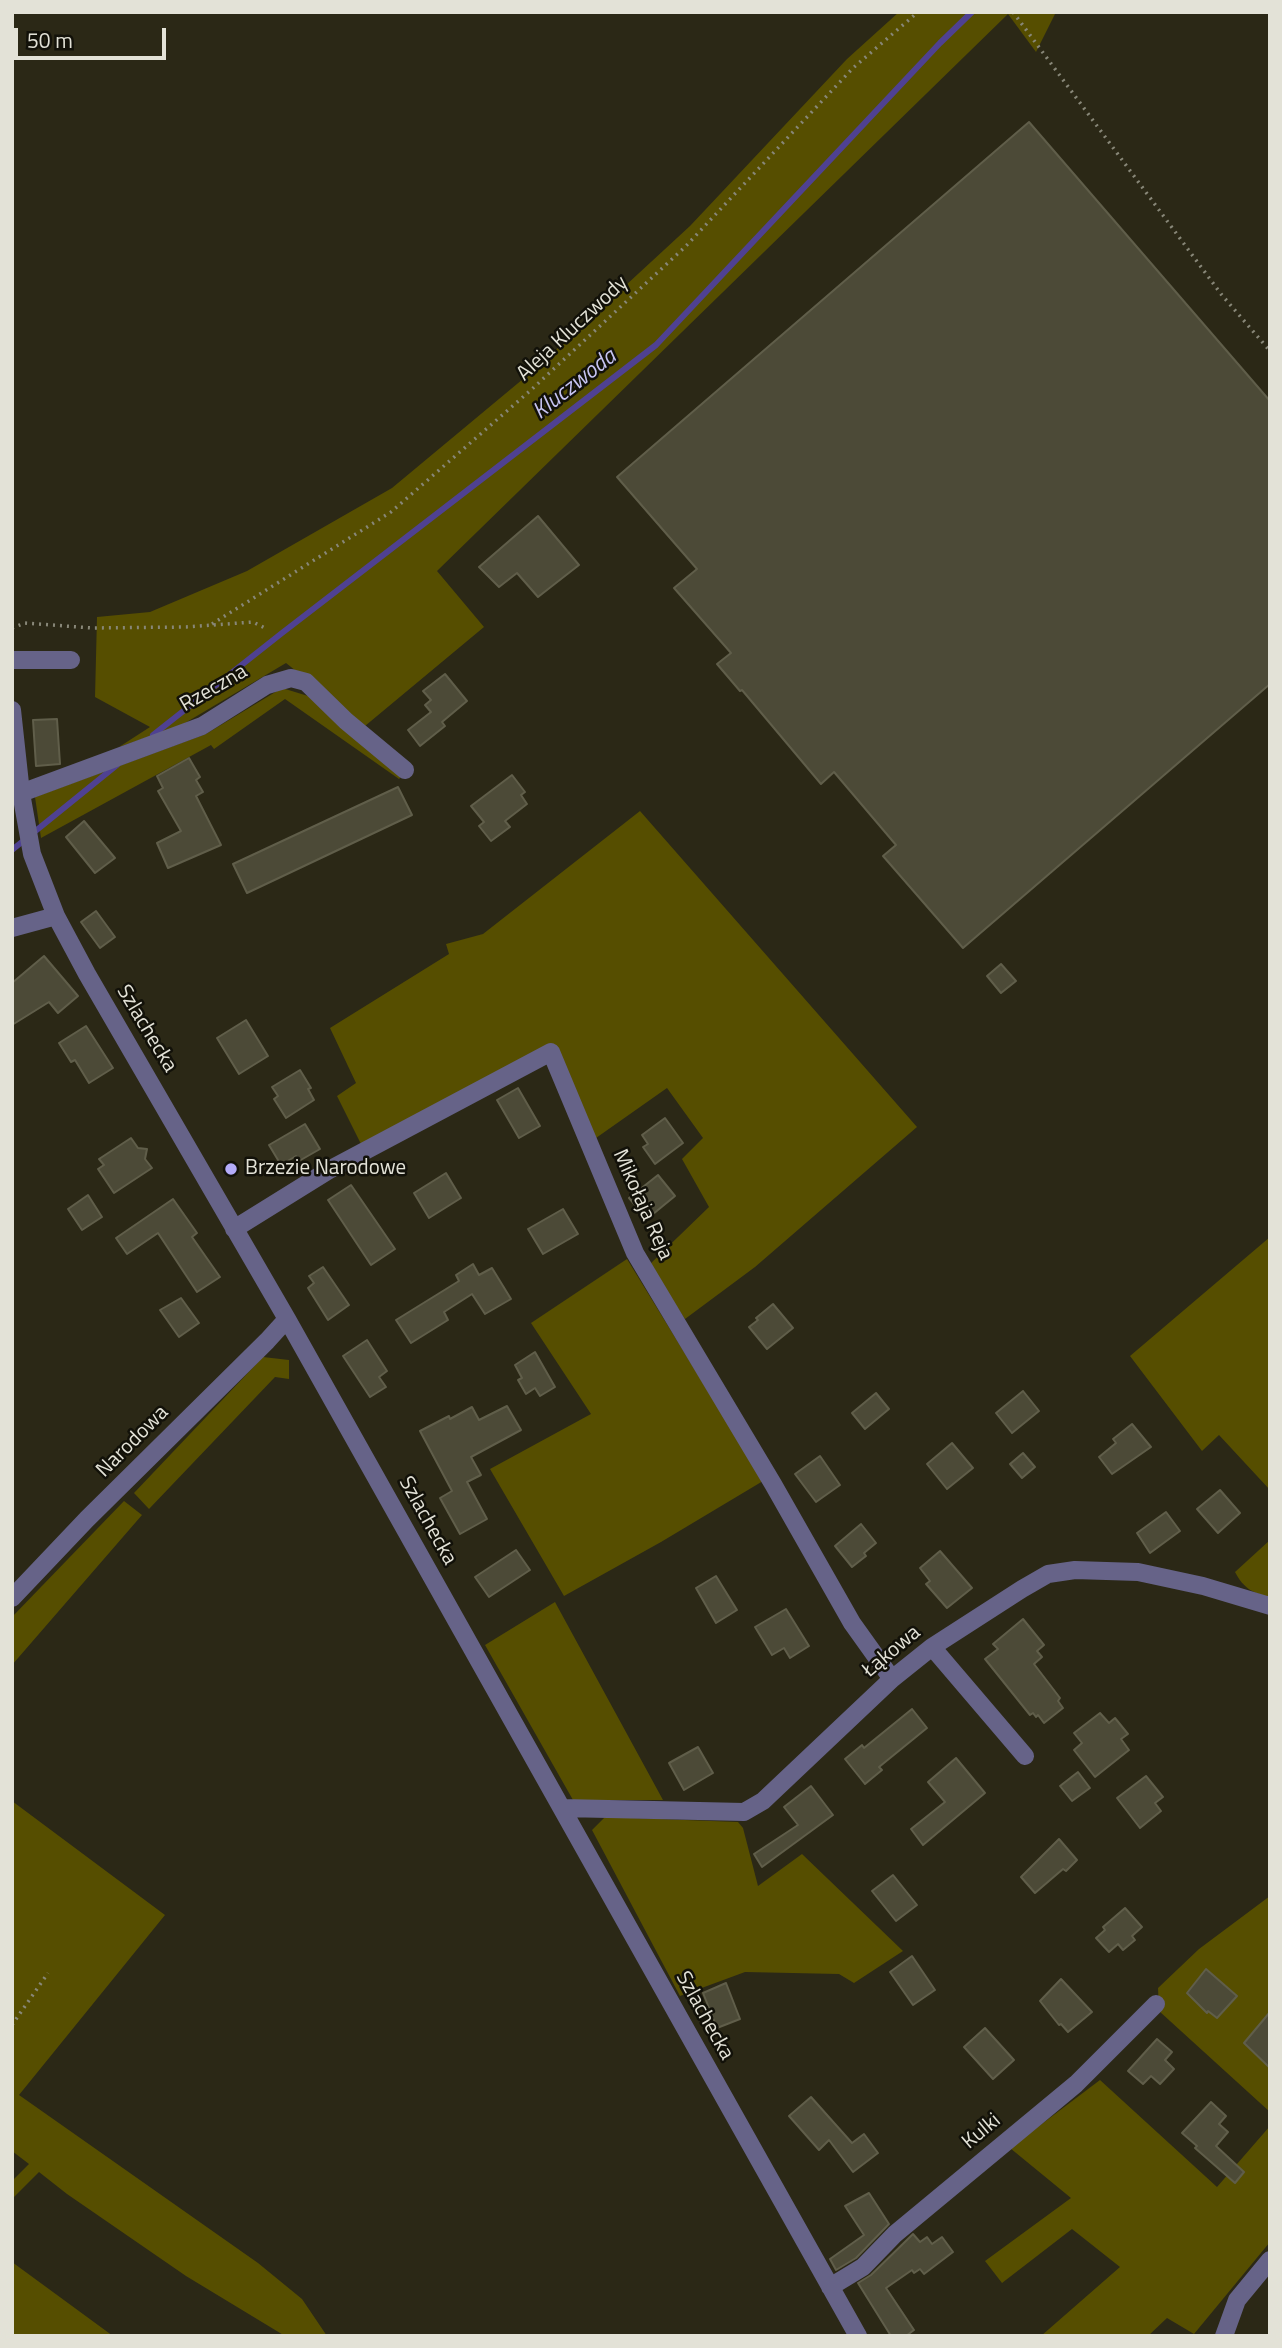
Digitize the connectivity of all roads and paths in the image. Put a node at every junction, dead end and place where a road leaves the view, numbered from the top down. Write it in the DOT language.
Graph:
graph roads {
  1 [pos="918,12"];
  2 [pos="1013,12"];
  3 [pos="1270,351"];
  4 [pos="212,624"];
  5 [pos="12,628"];
  6 [pos="265,628"];
  7 [pos="12,660"];
  8 [pos="71,660"];
  9 [pos="12,710"];
  10 [pos="405,770"];
  11 [pos="22,801"];
  12 [pos="56,916"];
  13 [pos="12,928"];
  14 [pos="234,1228"];
  15 [pos="287,1319"];
  16 [pos="12,1598"];
  17 [pos="1270,1606"];
  18 [pos="932,1647"];
  19 [pos="892,1679"];
  20 [pos="1025,1756"];
  21 [pos="563,1808"];
  22 [pos="48,1973"];
  23 [pos="1156,2004"];
  24 [pos="12,2025"];
  25 [pos="1270,2260"];
  26 [pos="830,2287"];
  27 [pos="858,2336"];
  28 [pos="1224,2336"];
  1 -- 4 [label="path, Aleja Kluczwody"];
  2 -- 3 [label="path"];
  4 -- 5 [label="path"];
  4 -- 6 [label="path"];
  7 -- 8 [label="street"];
  9 -- 11 [label="street, Szlachecka"];
  10 -- 11 [label="street, Rzeczna"];
  11 -- 12 [label="street, Szlachecka"];
  12 -- 13 [label="street"];
  12 -- 14 [label="street, Szlachecka"];
  14 -- 15 [label="street, Szlachecka"];
  14 -- 19 [label="street, Mikołaja Reja"];
  15 -- 16 [label="street, Narodowa"];
  15 -- 21 [label="street, Szlachecka"];
  17 -- 18 [label="street, Łąkowa"];
  18 -- 19 [label="street, Łąkowa"];
  18 -- 20 [label="street"];
  19 -- 21 [label="street, Łąkowa"];
  21 -- 26 [label="street, Szlachecka"];
  22 -- 24 [label="path"];
  23 -- 26 [label="street, Kulki"];
  25 -- 28 [label="street"];
  26 -- 27 [label="street, Szlachecka"];
}
